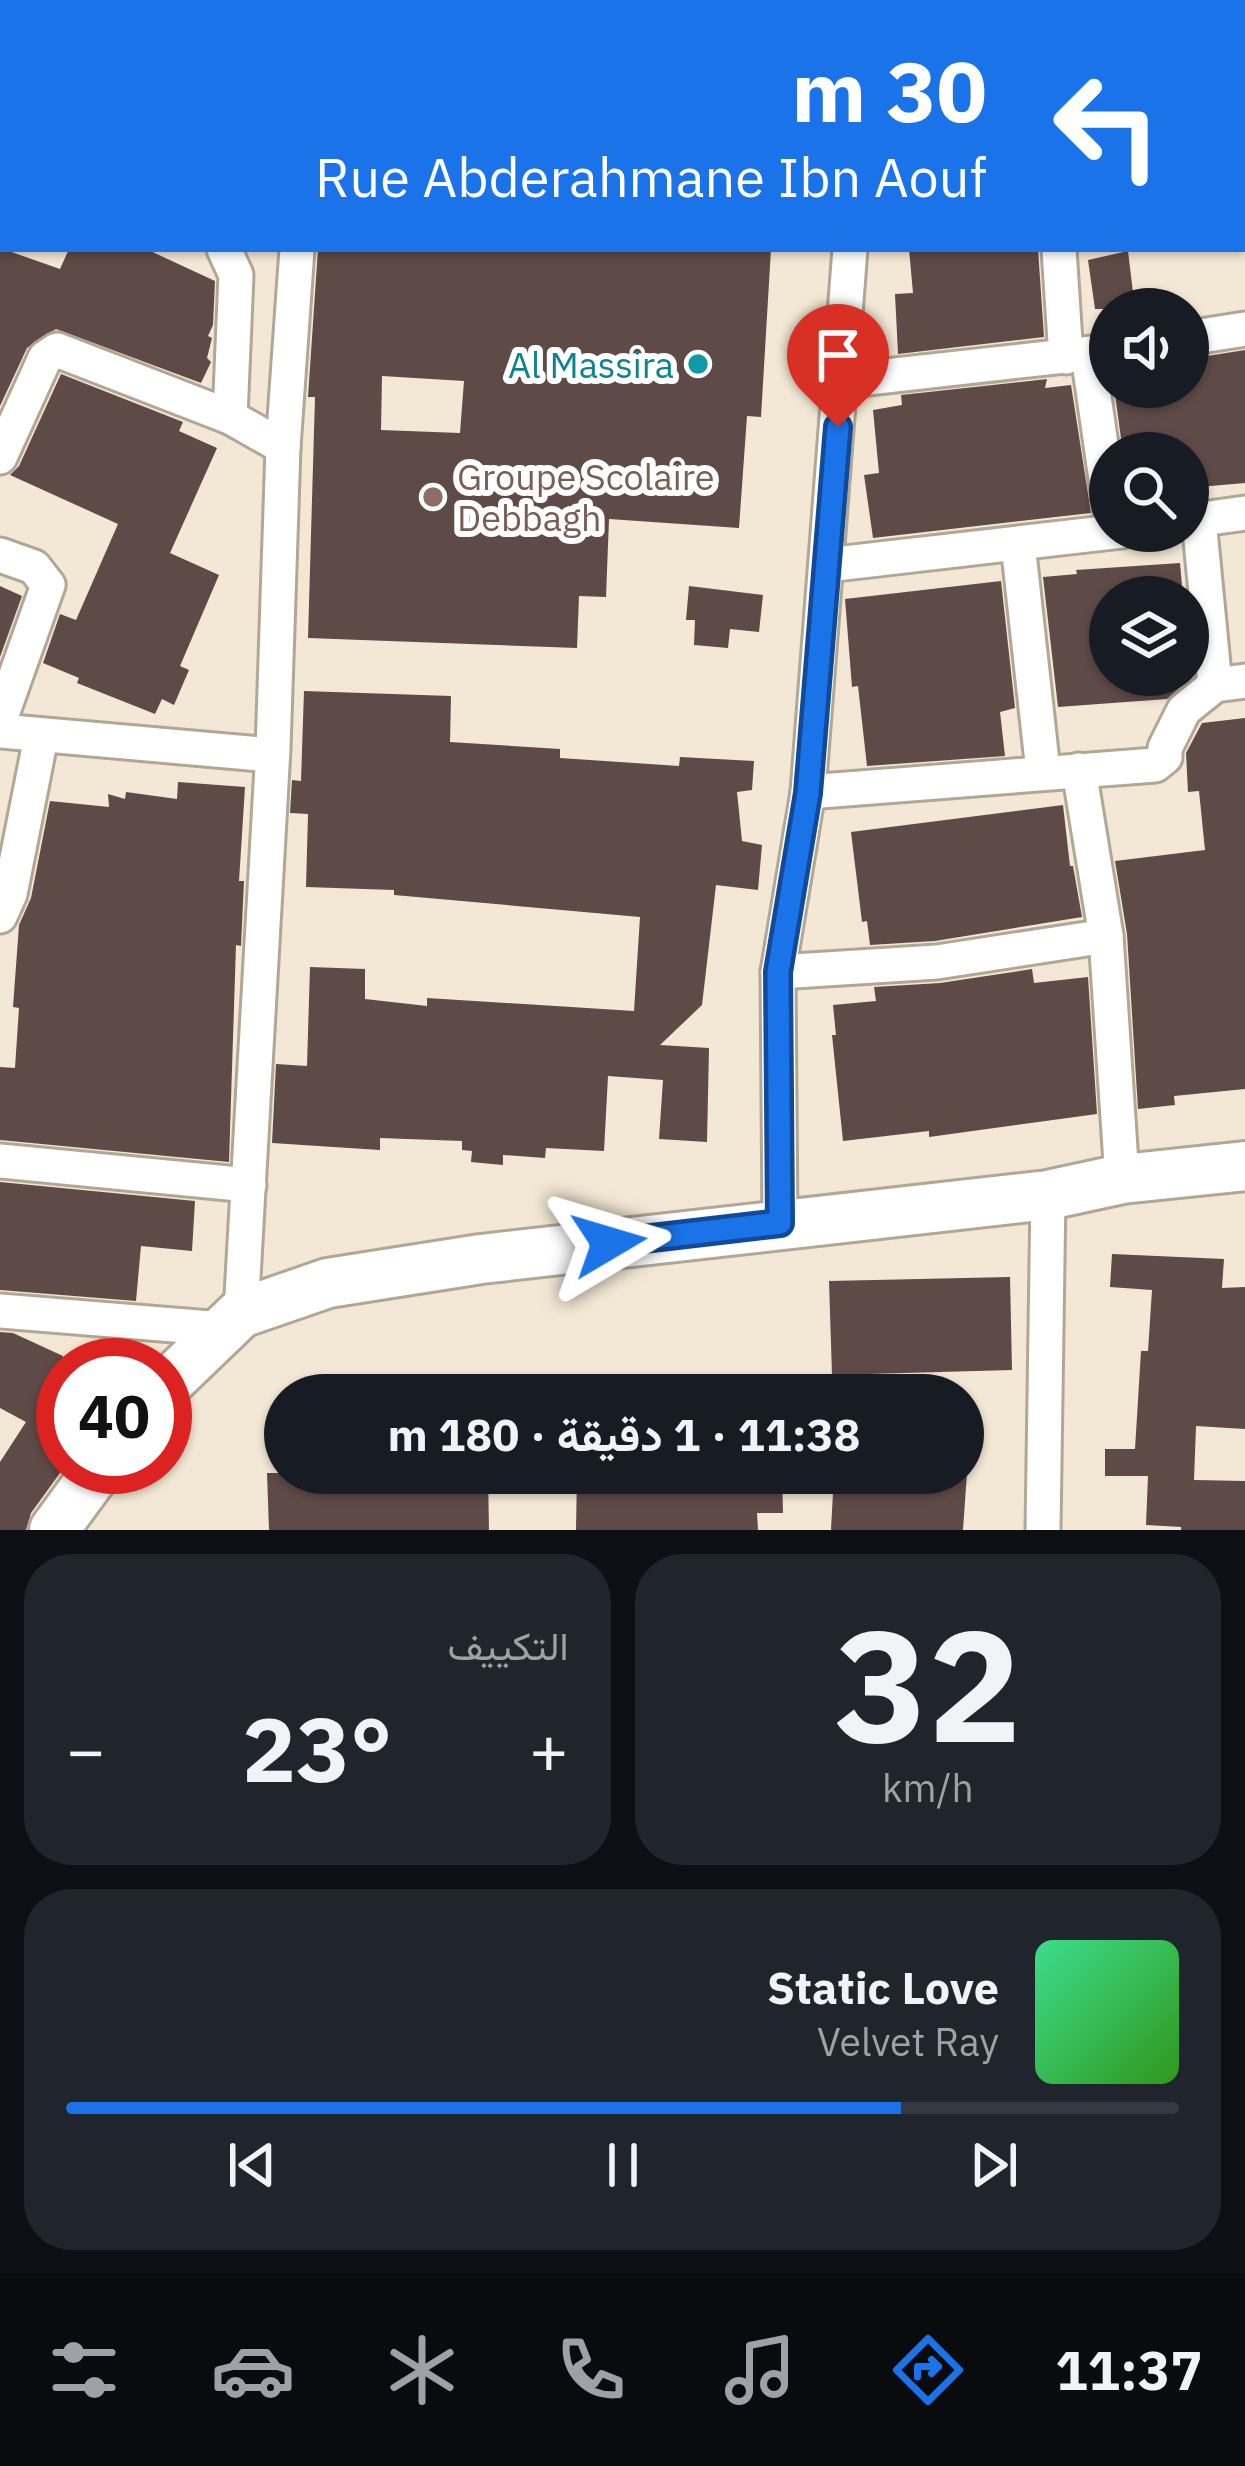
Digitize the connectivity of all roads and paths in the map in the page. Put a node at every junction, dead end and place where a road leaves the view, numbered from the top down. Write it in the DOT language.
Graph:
graph roads {
  1 [pos="225,252"];
  2 [pos="297,252"];
  3 [pos="850,252"];
  4 [pos="1060,252"];
  5 [pos="1245,329"];
  6 [pos="1209,335"];
  7 [pos="1088,354"];
  8 [pos="841,381"];
  9 [pos="230,417"];
  10 [pos="1099,432"];
  11 [pos="283,447"];
  12 [pos="0,457"];
  13 [pos="1245,513"];
  14 [pos="1209,518"];
  15 [pos="1089,535"];
  16 [pos="1018,544"];
  17 [pos="1201,552"];
  18 [pos="0,556"];
  19 [pos="826,565"];
  20 [pos="1230,683"];
  21 [pos="0,720"];
  22 [pos="0,731"];
  23 [pos="41,737"];
  24 [pos="272,755"];
  25 [pos="1079,770"];
  26 [pos="1043,771"];
  27 [pos="808,793"];
  28 [pos="0,916"];
  29 [pos="1106,936"];
  30 [pos="778,972"];
  31 [pos="0,1161"];
  32 [pos="1245,1166"];
  33 [pos="1122,1179"];
  34 [pos="249,1185"];
  35 [pos="1048,1195"];
  36 [pos="780,1223"];
  37 [pos="0,1311"];
  38 [pos="232,1321"];
  39 [pos="192,1360"];
  40 [pos="80,1494"];
  41 [pos="54,1530"];
  42 [pos="1043,1530"];
  1 -- 9 [label="street"];
  2 -- 11 [label="street"];
  3 -- 8 [label="street"];
  4 -- 7 [label="street"];
  5 -- 6 [label="street"];
  7 -- 8 [label="street"];
  7 -- 10 [label="street"];
  8 -- 19 [label="street"];
  9 -- 11 [label="street"];
  9 -- 12 [label="street"];
  11 -- 24 [label="street"];
  13 -- 14 [label="street"];
  15 -- 16 [label="street"];
  16 -- 19 [label="street"];
  16 -- 26 [label="street"];
  17 -- 20 [label="street"];
  18 -- 21 [label="street"];
  19 -- 27 [label="street"];
  20 -- 25 [label="street"];
  22 -- 23 [label="street"];
  23 -- 24 [label="street"];
  23 -- 28 [label="street"];
  24 -- 34 [label="street"];
  25 -- 26 [label="street"];
  25 -- 29 [label="street"];
  26 -- 27 [label="street"];
  27 -- 30 [label="street"];
  29 -- 30 [label="street"];
  29 -- 33 [label="street"];
  30 -- 36 [label="street"];
  31 -- 34 [label="street"];
  32 -- 33 [label="street"];
  33 -- 35 [label="street"];
  34 -- 38 [label="street"];
  35 -- 36 [label="street"];
  35 -- 42 [label="street"];
  36 -- 38 [label="street"];
  37 -- 38 [label="street"];
  38 -- 39 [label="street"];
  40 -- 41 [label="street"];
}
